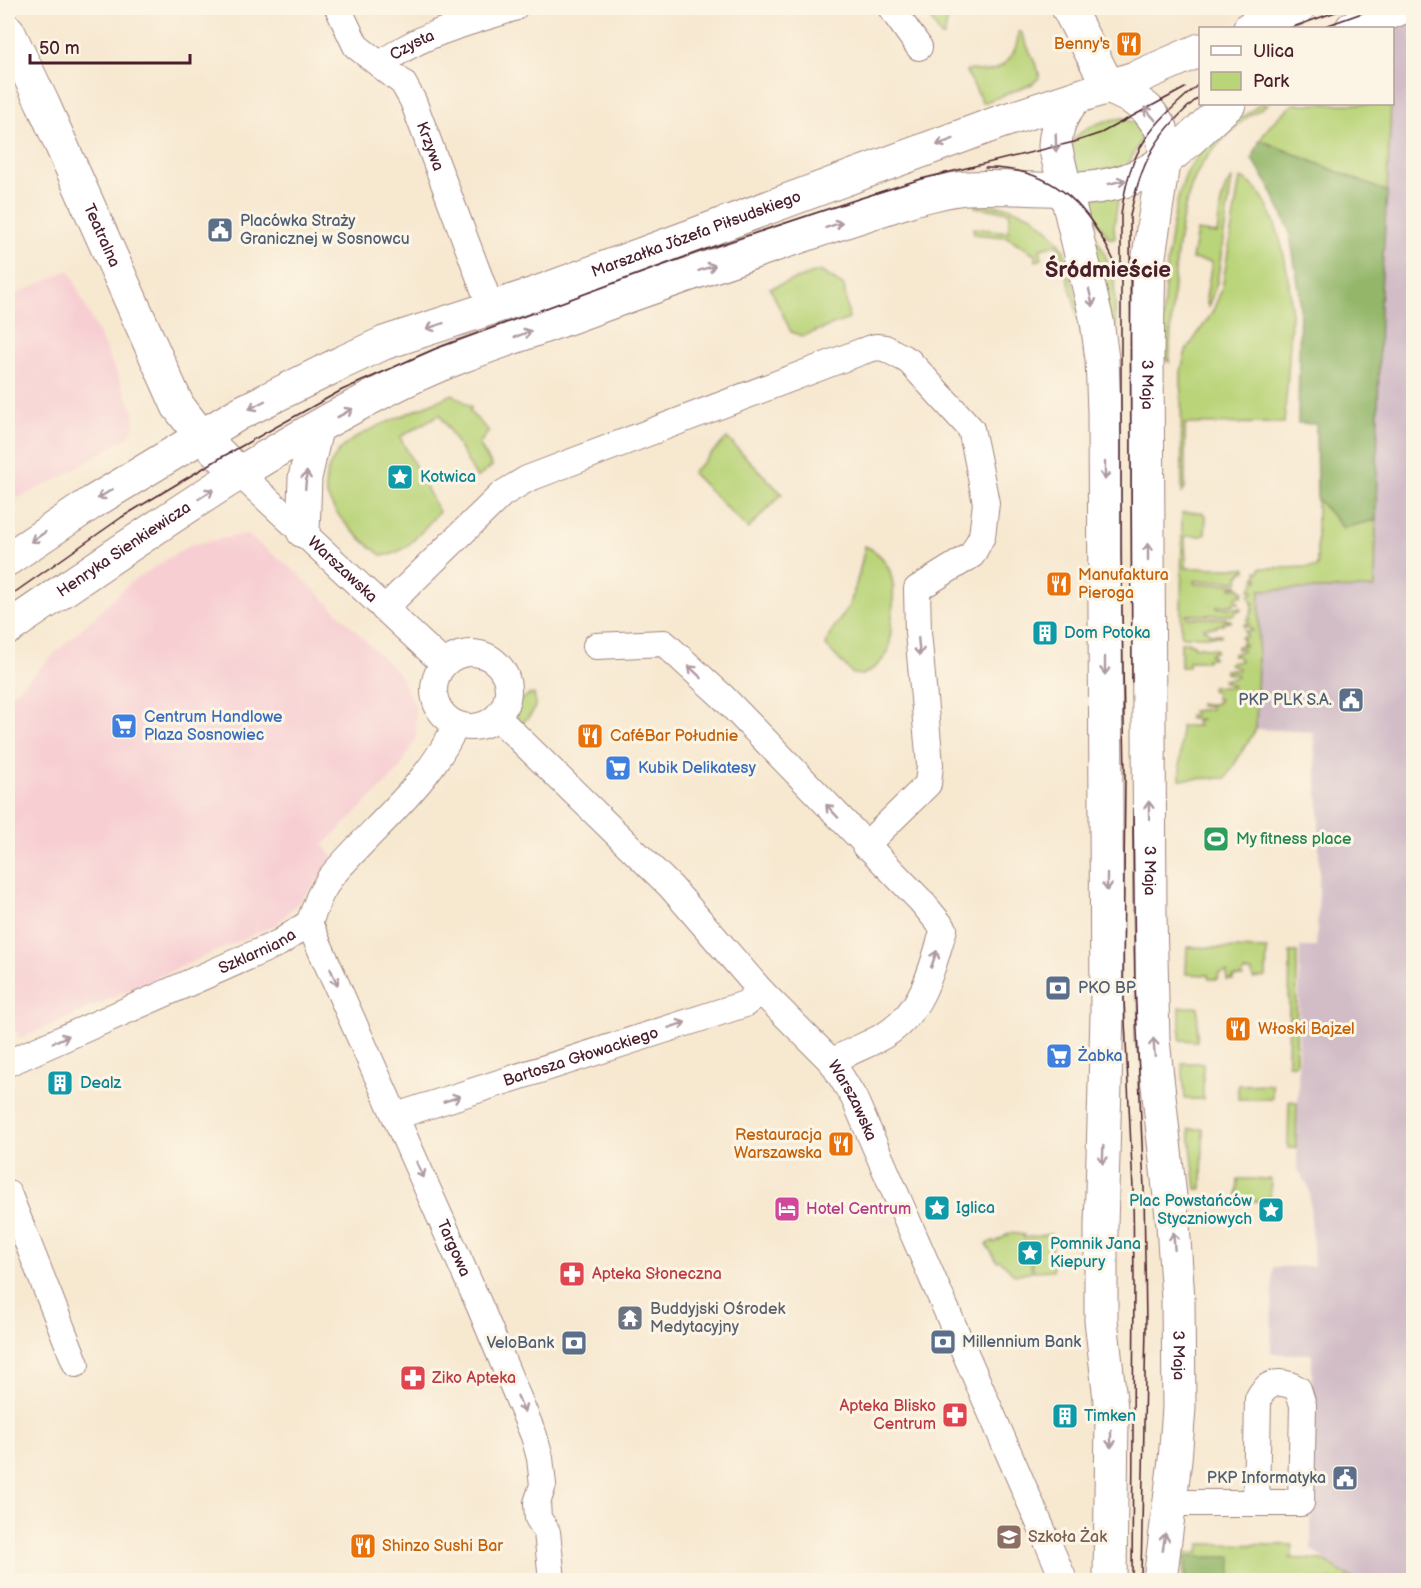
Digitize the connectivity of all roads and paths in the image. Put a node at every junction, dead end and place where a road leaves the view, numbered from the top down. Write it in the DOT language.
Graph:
graph roads {
  1 [pos="338,8"];
  2 [pos="514,8"];
  3 [pos="891,8"];
  4 [pos="1068,8"];
  5 [pos="1298,8"];
  6 [pos="1401,8"];
  7 [pos="1413,12"];
  8 [pos="1252,27"];
  9 [pos="1354,27"];
  10 [pos="1372,27"];
  11 [pos="8,31"];
  12 [pos="919,47"];
  13 [pos="1199,50"];
  14 [pos="381,65"];
  15 [pos="1109,87"];
  16 [pos="1074,99"];
  17 [pos="1228,105"];
  18 [pos="1165,160"];
  19 [pos="1000,188"];
  20 [pos="1065,191"];
  21 [pos="1078,241"];
  22 [pos="490,308"];
  23 [pos="178,406"];
  24 [pos="316,429"];
  25 [pos="201,436"];
  26 [pos="141,471"];
  27 [pos="240,474"];
  28 [pos="303,531"];
  29 [pos="8,559"];
  30 [pos="384,609"];
  31 [pos="8,628"];
  32 [pos="596,646"];
  33 [pos="444,664"];
  34 [pos="497,717"];
  35 [pos="456,725"];
  36 [pos="865,846"];
  37 [pos="309,923"];
  38 [pos="761,991"];
  39 [pos="832,1062"];
  40 [pos="8,1063"];
  41 [pos="396,1116"];
  42 [pos="8,1193"];
  43 [pos="76,1365"];
  44 [pos="1169,1503"];
  45 [pos="1256,1503"];
  46 [pos="552,1581"];
  47 [pos="1064,1581"];
  48 [pos="1110,1581"];
  49 [pos="1160,1581"];
  1 -- 14 [label="street, Krzywa"];
  2 -- 14 [label="street, Czysta"];
  3 -- 12 [label="street"];
  4 -- 15 [label="main road"];
  5 -- 8 [label="main road"];
  6 -- 9 [label="main road"];
  7 -- 10 [label="main road"];
  11 -- 23 [label="main road, Teatralna"];
  13 -- 15 [label="main road, Marszałka Józefa Piłsudskiego"];
  14 -- 22 [label="street, Krzywa"];
  15 -- 16 [label="main road, Marszałka Józefa Piłsudskiego"];
  18 -- 15 [label="main road, one-way"];
  16 -- 20 [label="main road, one-way"];
  16 -- 22 [label="main road, Marszałka Józefa Piłsudskiego, one-way"];
  17 -- 18 [label="main road"];
  20 -- 18 [label="main road, one-way"];
  44 -- 18 [label="main road, 3 Maja, one-way"];
  19 -- 20 [label="main road"];
  19 -- 21 [label="main road"];
  24 -- 19 [label="main road, one-way"];
  20 -- 21 [label="main road"];
  21 -- 48 [label="main road, one-way"];
  22 -- 25 [label="main road, Marszałka Józefa Piłsudskiego, one-way"];
  23 -- 25 [label="main road, Teatralna"];
  23 -- 26 [label="main road"];
  24 -- 27 [label="main road"];
  28 -- 24 [label="main road, one-way"];
  25 -- 26 [label="main road"];
  25 -- 27 [label="main road, Teatralna"];
  26 -- 29 [label="main road, one-way"];
  27 -- 28 [label="street, Warszawska"];
  31 -- 27 [label="main road, Henryka Sienkiewicza, one-way"];
  28 -- 30 [label="street, Warszawska"];
  30 -- 33 [label="street, Warszawska"];
  30 -- 36 [label="street, one-way"];
  36 -- 32 [label="street, one-way"];
  33 -- 34 [label="street"];
  33 -- 35 [label="street"];
  34 -- 35 [label="street"];
  34 -- 38 [label="street, Warszawska"];
  35 -- 37 [label="street, Szklarniana"];
  39 -- 36 [label="street, one-way"];
  40 -- 37 [label="street, Szklarniana, one-way"];
  37 -- 41 [label="street, Targowa, one-way"];
  38 -- 39 [label="street, Warszawska"];
  41 -- 38 [label="street, Bartosza Głowackiego, one-way"];
  39 -- 47 [label="street, Warszawska"];
  41 -- 46 [label="street, Targowa, one-way"];
  42 -- 43 [label="street"];
  44 -- 45 [label="street"];
  49 -- 44 [label="main road, 3 Maja, one-way"];
}
